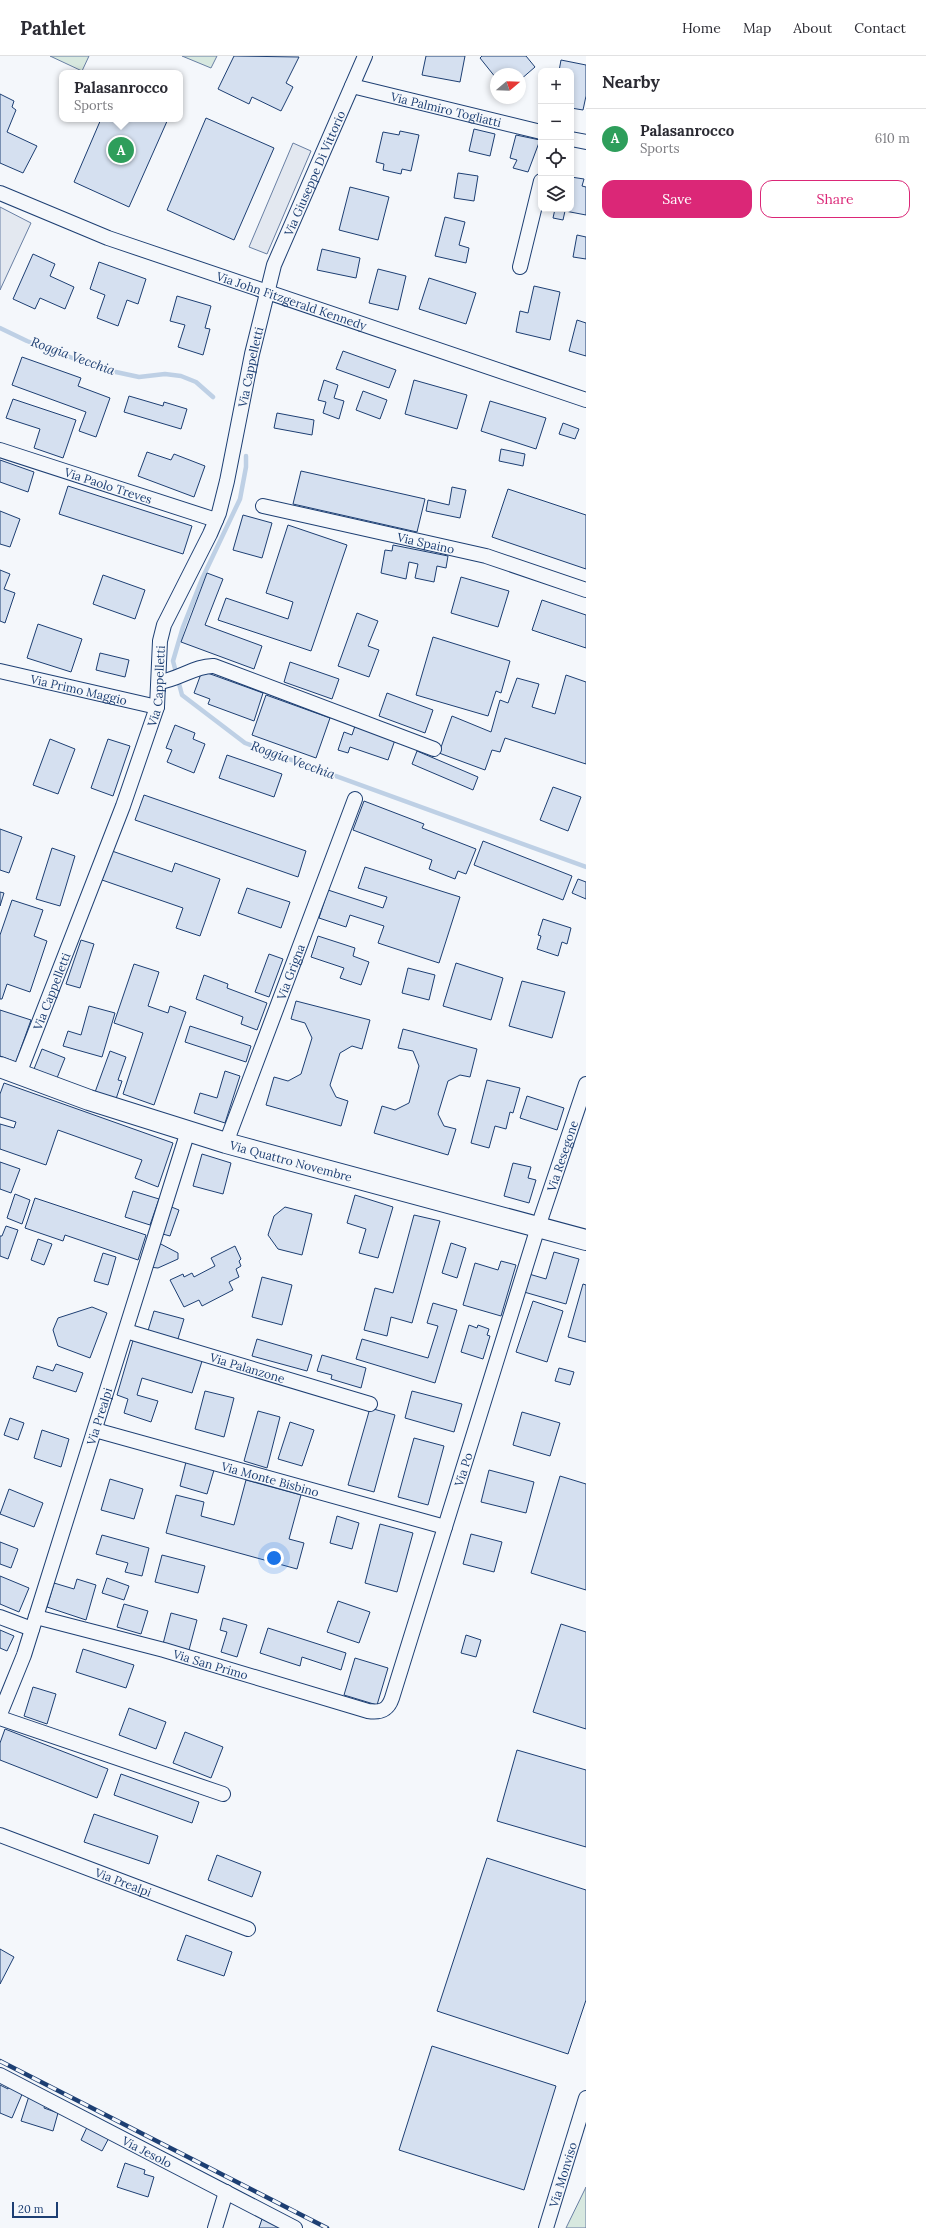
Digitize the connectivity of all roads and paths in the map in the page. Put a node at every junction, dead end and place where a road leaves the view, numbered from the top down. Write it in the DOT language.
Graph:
graph roads {
  1 [pos="365,56"];
  2 [pos="352,86"];
  3 [pos="538,131"];
  4 [pos="574,140"];
  5 [pos="586,142"];
  6 [pos="0,192"];
  7 [pos="538,193"];
  8 [pos="520,267"];
  9 [pos="267,292"];
  10 [pos="586,400"];
  11 [pos="0,450"];
  12 [pos="263,506"];
  13 [pos="216,520"];
  14 [pos="586,590"];
  15 [pos="0,671"];
  16 [pos="171,679"];
  17 [pos="157,707"];
  18 [pos="434,749"];
  19 [pos="354,799"];
  20 [pos="0,1067"];
  21 [pos="19,1074"];
  22 [pos="586,1084"];
  23 [pos="188,1132"];
  24 [pos="226,1143"];
  25 [pos="538,1227"];
  26 [pos="586,1240"];
  27 [pos="126,1331"];
  28 [pos="370,1404"];
  29 [pos="95,1430"];
  30 [pos="445,1527"];
  31 [pos="0,1617"];
  32 [pos="34,1623"];
  33 [pos="3,1699"];
  34 [pos="384,1710"];
  35 [pos="0,1714"];
  36 [pos="0,1718"];
  37 [pos="223,1794"];
  38 [pos="0,1835"];
  39 [pos="248,1929"];
  40 [pos="0,2075"];
  41 [pos="586,2098"];
  42 [pos="226,2192"];
  43 [pos="215,2228"];
  44 [pos="295,2228"];
  45 [pos="546,2228"];
  1 -- 2 [label="street, Via Giuseppe Di Vittorio"];
  2 -- 3 [label="street, Via Palmiro Togliatti"];
  2 -- 9 [label="street, Via Giuseppe Di Vittorio"];
  4 -- 5 [label="street"];
  6 -- 9 [label="street, Via John Fitzgerald Kennedy"];
  7 -- 8 [label="street"];
  9 -- 10 [label="street, Via John Fitzgerald Kennedy"];
  9 -- 13 [label="street, Via Cappelletti"];
  11 -- 13 [label="street, Via Paolo Treves"];
  12 -- 14 [label="street, Via Spaino"];
  13 -- 16 [label="street, Via Cappelletti"];
  15 -- 17 [label="street, Via Primo Maggio"];
  16 -- 17 [label="street, Via Cappelletti"];
  16 -- 18 [label="street"];
  17 -- 21 [label="street, Via Cappelletti"];
  19 -- 24 [label="street, Via Grigna"];
  20 -- 21 [label="street, Via Quattro Novembre"];
  21 -- 23 [label="street, Via Quattro Novembre"];
  22 -- 25 [label="street, Via Resegone"];
  23 -- 24 [label="street, Via Quattro Novembre"];
  23 -- 27 [label="street, Via Prealpi"];
  24 -- 25 [label="street, Via Quattro Novembre"];
  25 -- 26 [label="street, Via Quattro Novembre"];
  25 -- 30 [label="street, Via Po"];
  27 -- 28 [label="street, Via Palanzone"];
  27 -- 29 [label="street, Via Prealpi"];
  29 -- 30 [label="street, Via Monte Bisbino"];
  29 -- 32 [label="street, Via Prealpi"];
  30 -- 34 [label="street, Via Po"];
  31 -- 32 [label="street, Via San Primo"];
  32 -- 33 [label="street, Via Prealpi"];
  32 -- 34 [label="street, Via San Primo"];
  33 -- 35 [label="street, Via Prealpi"];
  36 -- 37 [label="street"];
  38 -- 39 [label="street, Via Prealpi"];
  40 -- 42 [label="street, Via Jesolo"];
  41 -- 45 [label="street, Via Monviso"];
  42 -- 43 [label="street"];
  42 -- 44 [label="street, Via Jesolo"];
}
